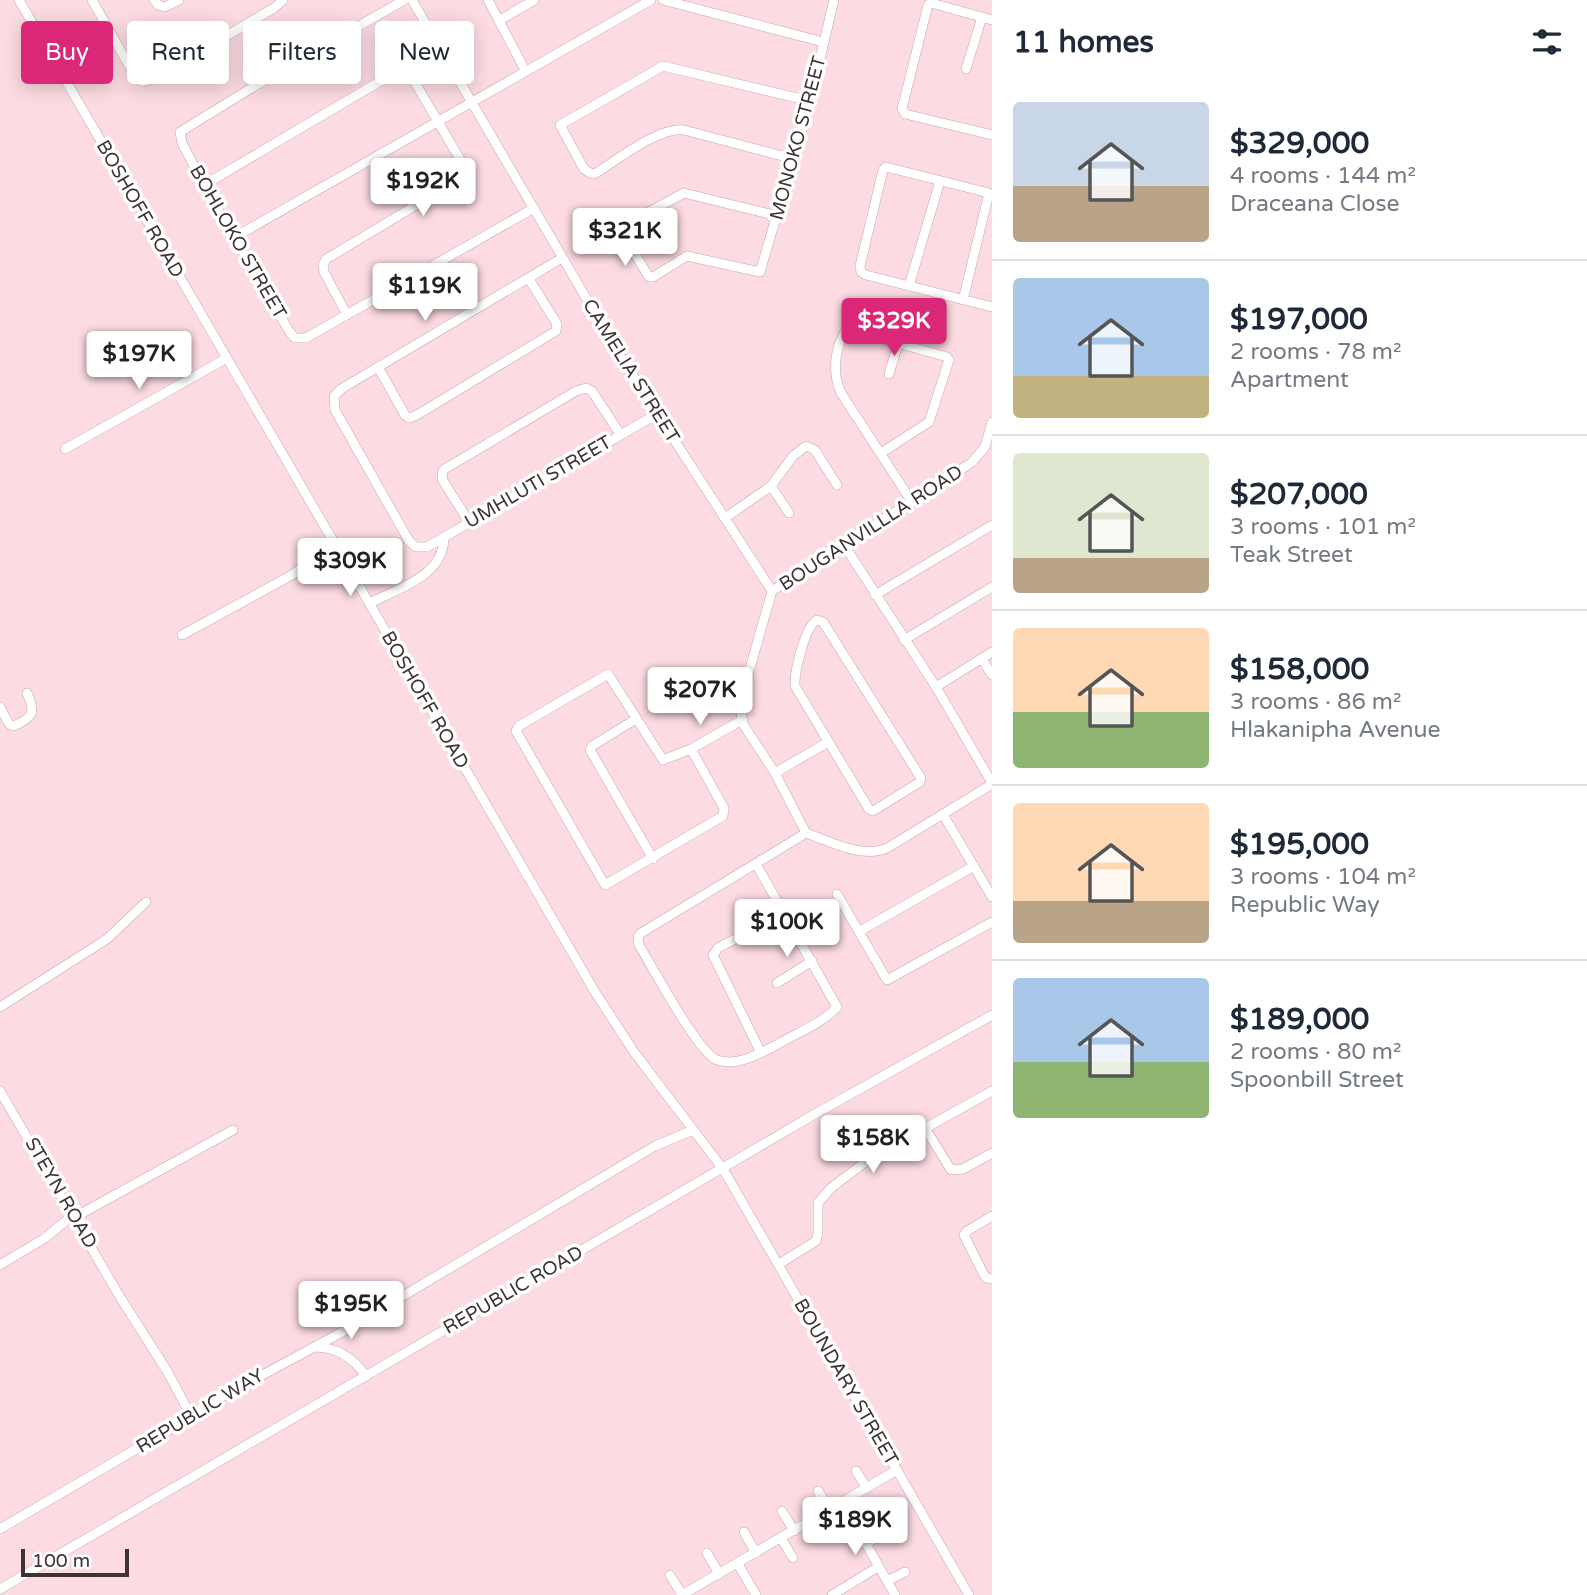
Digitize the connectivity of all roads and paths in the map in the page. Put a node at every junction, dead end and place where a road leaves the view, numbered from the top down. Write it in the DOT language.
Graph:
graph roads {
  1 [pos="19,0"];
  2 [pos="92,0"];
  3 [pos="154,0"];
  4 [pos="179,0"];
  5 [pos="283,0"];
  6 [pos="404,0"];
  7 [pos="412,0"];
  8 [pos="488,0"];
  9 [pos="534,0"];
  10 [pos="651,0"];
  11 [pos="663,0"];
  12 [pos="834,0"];
  13 [pos="982,17"];
  14 [pos="500,20"];
  15 [pos="992,20"];
  16 [pos="823,42"];
  17 [pos="966,69"];
  18 [pos="526,70"];
  19 [pos="473,101"];
  20 [pos="810,101"];
  21 [pos="438,120"];
  22 [pos="992,135"];
  23 [pos="794,159"];
  24 [pos="940,181"];
  25 [pos="204,185"];
  26 [pos="534,208"];
  27 [pos="778,216"];
  28 [pos="235,237"];
  29 [pos="562,258"];
  30 [pos="529,279"];
  31 [pos="909,286"];
  32 [pos="964,300"];
  33 [pos="992,307"];
  34 [pos="346,314"];
  35 [pos="898,344"];
  36 [pos="228,358"];
  37 [pos="379,367"];
  38 [pos="889,374"];
  39 [pos="657,414"];
  40 [pos="992,422"];
  41 [pos="620,434"];
  42 [pos="65,449"];
  43 [pos="881,453"];
  44 [pos="837,485"];
  45 [pos="771,486"];
  46 [pos="912,502"];
  47 [pos="789,513"];
  48 [pos="725,518"];
  49 [pos="469,522"];
  50 [pos="992,525"];
  51 [pos="444,537"];
  52 [pos="336,545"];
  53 [pos="844,545"];
  54 [pos="992,587"];
  55 [pos="772,592"];
  56 [pos="875,595"];
  57 [pos="370,603"];
  58 [pos="182,635"];
  59 [pos="904,640"];
  60 [pos="992,652"];
  61 [pos="982,659"];
  62 [pos="992,675"];
  63 [pos="936,687"];
  64 [pos="27,693"];
  65 [pos="0,707"];
  66 [pos="636,719"];
  67 [pos="742,720"];
  68 [pos="828,742"];
  69 [pos="691,749"];
  70 [pos="775,774"];
  71 [pos="992,784"];
  72 [pos="944,816"];
  73 [pos="806,833"];
  74 [pos="653,859"];
  75 [pos="756,864"];
  76 [pos="974,866"];
  77 [pos="837,894"];
  78 [pos="992,897"];
  79 [pos="146,902"];
  80 [pos="783,914"];
  81 [pos="992,922"];
  82 [pos="860,931"];
  83 [pos="812,961"];
  84 [pos="777,982"];
  85 [pos="0,1007"];
  86 [pos="992,1015"];
  87 [pos="761,1053"];
  88 [pos="0,1091"];
  89 [pos="992,1091"];
  90 [pos="925,1128"];
  91 [pos="233,1130"];
  92 [pos="694,1130"];
  93 [pos="992,1153"];
  94 [pos="723,1169"];
  95 [pos="74,1216"];
  96 [pos="992,1216"];
  97 [pos="779,1264"];
  98 [pos="0,1265"];
  99 [pos="992,1279"];
  100 [pos="315,1346"];
  101 [pos="366,1376"];
  102 [pos="190,1414"];
  103 [pos="897,1470"];
  104 [pos="856,1471"];
  105 [pos="867,1488"];
  106 [pos="818,1491"];
  107 [pos="843,1503"];
  108 [pos="830,1510"];
  109 [pos="782,1511"];
  110 [pos="818,1516"];
  111 [pos="0,1529"];
  112 [pos="794,1531"];
  113 [pos="744,1532"];
  114 [pos="884,1534"];
  115 [pos="830,1537"];
  116 [pos="782,1538"];
  117 [pos="865,1544"];
  118 [pos="707,1553"];
  119 [pos="756,1553"];
  120 [pos="793,1558"];
  121 [pos="738,1564"];
  122 [pos="878,1567"];
  123 [pos="905,1572"];
  124 [pos="719,1574"];
  125 [pos="670,1575"];
  126 [pos="887,1581"];
  127 [pos="0,1589"];
  128 [pos="682,1595"];
  129 [pos="756,1595"];
  130 [pos="832,1595"];
  131 [pos="895,1595"];
  132 [pos="969,1595"];
  1 -- 36 [label="street, BOSHOFF ROAD"];
  2 -- 5 [label="street"];
  3 -- 4 [label="street"];
  6 -- 25 [label="street, BOHLOKO STREET"];
  7 -- 19 [label="street, CAMELIA STREET"];
  8 -- 14 [label="street"];
  9 -- 14 [label="street"];
  10 -- 18 [label="street"];
  11 -- 16 [label="street"];
  12 -- 16 [label="street, MONOKO STREET"];
  13 -- 15 [label="street"];
  13 -- 17 [label="street"];
  13 -- 22 [label="street"];
  14 -- 18 [label="street"];
  16 -- 20 [label="street, MONOKO STREET"];
  18 -- 19 [label="street"];
  19 -- 21 [label="street"];
  19 -- 26 [label="street, CAMELIA STREET"];
  20 -- 23 [label="street, MONOKO STREET"];
  20 -- 23 [label="street"];
  21 -- 25 [label="street"];
  21 -- 28 [label="street"];
  21 -- 34 [label="street"];
  23 -- 27 [label="street, MONOKO STREET"];
  24 -- 31 [label="street"];
  24 -- 31 [label="street"];
  24 -- 32 [label="street"];
  25 -- 28 [label="street, BOHLOKO STREET"];
  26 -- 29 [label="street, CAMELIA STREET"];
  26 -- 34 [label="street, BOHLOKO STREET"];
  27 -- 27 [label="street, MONOKO STREET"];
  28 -- 34 [label="street, BOHLOKO STREET"];
  29 -- 30 [label="street"];
  29 -- 39 [label="street, CAMELIA STREET"];
  30 -- 37 [label="street"];
  30 -- 37 [label="street"];
  31 -- 32 [label="street"];
  32 -- 33 [label="street"];
  35 -- 38 [label="street"];
  35 -- 43 [label="street"];
  35 -- 43 [label="street"];
  36 -- 42 [label="street"];
  36 -- 52 [label="street, BOSHOFF ROAD"];
  37 -- 51 [label="street, UMHLUTI STREET"];
  39 -- 41 [label="street, UMHLUTI STREET"];
  39 -- 48 [label="street, CAMELIA STREET"];
  40 -- 46 [label="street, BOUGANVILLLA ROAD"];
  41 -- 49 [label="street, UMHLUTI STREET"];
  41 -- 49 [label="street"];
  43 -- 46 [label="street"];
  44 -- 45 [label="street"];
  45 -- 47 [label="street"];
  45 -- 48 [label="street"];
  46 -- 53 [label="street, BOUGANVILLLA ROAD"];
  48 -- 55 [label="street, CAMELIA STREET"];
  49 -- 51 [label="street, UMHLUTI STREET"];
  50 -- 56 [label="street"];
  51 -- 57 [label="street"];
  52 -- 57 [label="street, BOSHOFF ROAD"];
  52 -- 58 [label="street"];
  53 -- 55 [label="street, BOUGANVILLLA ROAD"];
  53 -- 56 [label="street"];
  54 -- 59 [label="street"];
  55 -- 67 [label="street, BOUGANVILLLA ROAD"];
  56 -- 59 [label="street"];
  57 -- 92 [label="street, BOSHOFF ROAD"];
  59 -- 63 [label="street"];
  60 -- 61 [label="street"];
  61 -- 62 [label="street"];
  61 -- 63 [label="street"];
  63 -- 71 [label="street"];
  64 -- 65 [label="street"];
  66 -- 69 [label="street"];
  66 -- 74 [label="street"];
  66 -- 74 [label="street"];
  67 -- 69 [label="street"];
  67 -- 70 [label="street"];
  68 -- 68 [label="street"];
  68 -- 70 [label="street"];
  69 -- 74 [label="street"];
  70 -- 73 [label="street"];
  71 -- 72 [label="street"];
  72 -- 73 [label="street"];
  72 -- 76 [label="street"];
  73 -- 75 [label="street"];
  75 -- 80 [label="street"];
  75 -- 87 [label="street"];
  76 -- 78 [label="street"];
  76 -- 82 [label="street"];
  77 -- 82 [label="street"];
  79 -- 85 [label="street"];
  80 -- 83 [label="street"];
  80 -- 87 [label="street"];
  81 -- 82 [label="street"];
  83 -- 84 [label="street"];
  83 -- 87 [label="street"];
  86 -- 94 [label="street, REPUBLIC ROAD"];
  88 -- 95 [label="street, STEYN ROAD"];
  89 -- 90 [label="street"];
  90 -- 93 [label="street"];
  90 -- 97 [label="street"];
  91 -- 95 [label="street"];
  92 -- 94 [label="street, BOSHOFF ROAD"];
  92 -- 100 [label="street, REPUBLIC WAY"];
  94 -- 97 [label="street, BOUNDARY STREET"];
  94 -- 101 [label="street, REPUBLIC ROAD"];
  95 -- 98 [label="street"];
  95 -- 102 [label="street, STEYN ROAD"];
  96 -- 99 [label="street"];
  97 -- 103 [label="street, BOUNDARY STREET"];
  100 -- 101 [label="street"];
  100 -- 102 [label="street, REPUBLIC WAY"];
  101 -- 127 [label="street, REPUBLIC ROAD"];
  102 -- 111 [label="street, REPUBLIC WAY"];
  103 -- 105 [label="street"];
  103 -- 132 [label="street, BOUNDARY STREET"];
  104 -- 105 [label="street"];
  105 -- 107 [label="street"];
  106 -- 108 [label="street"];
  107 -- 108 [label="street"];
  107 -- 117 [label="street"];
  108 -- 110 [label="street"];
  109 -- 112 [label="street"];
  110 -- 112 [label="street"];
  110 -- 115 [label="street"];
  112 -- 116 [label="street"];
  113 -- 119 [label="street"];
  114 -- 117 [label="street"];
  116 -- 119 [label="street"];
  116 -- 120 [label="street"];
  117 -- 122 [label="street"];
  118 -- 124 [label="street"];
  119 -- 121 [label="street"];
  121 -- 124 [label="street"];
  121 -- 129 [label="street"];
  122 -- 126 [label="street"];
  122 -- 130 [label="street"];
  123 -- 126 [label="street"];
  124 -- 128 [label="street"];
  125 -- 128 [label="street"];
  126 -- 131 [label="street"];
}
